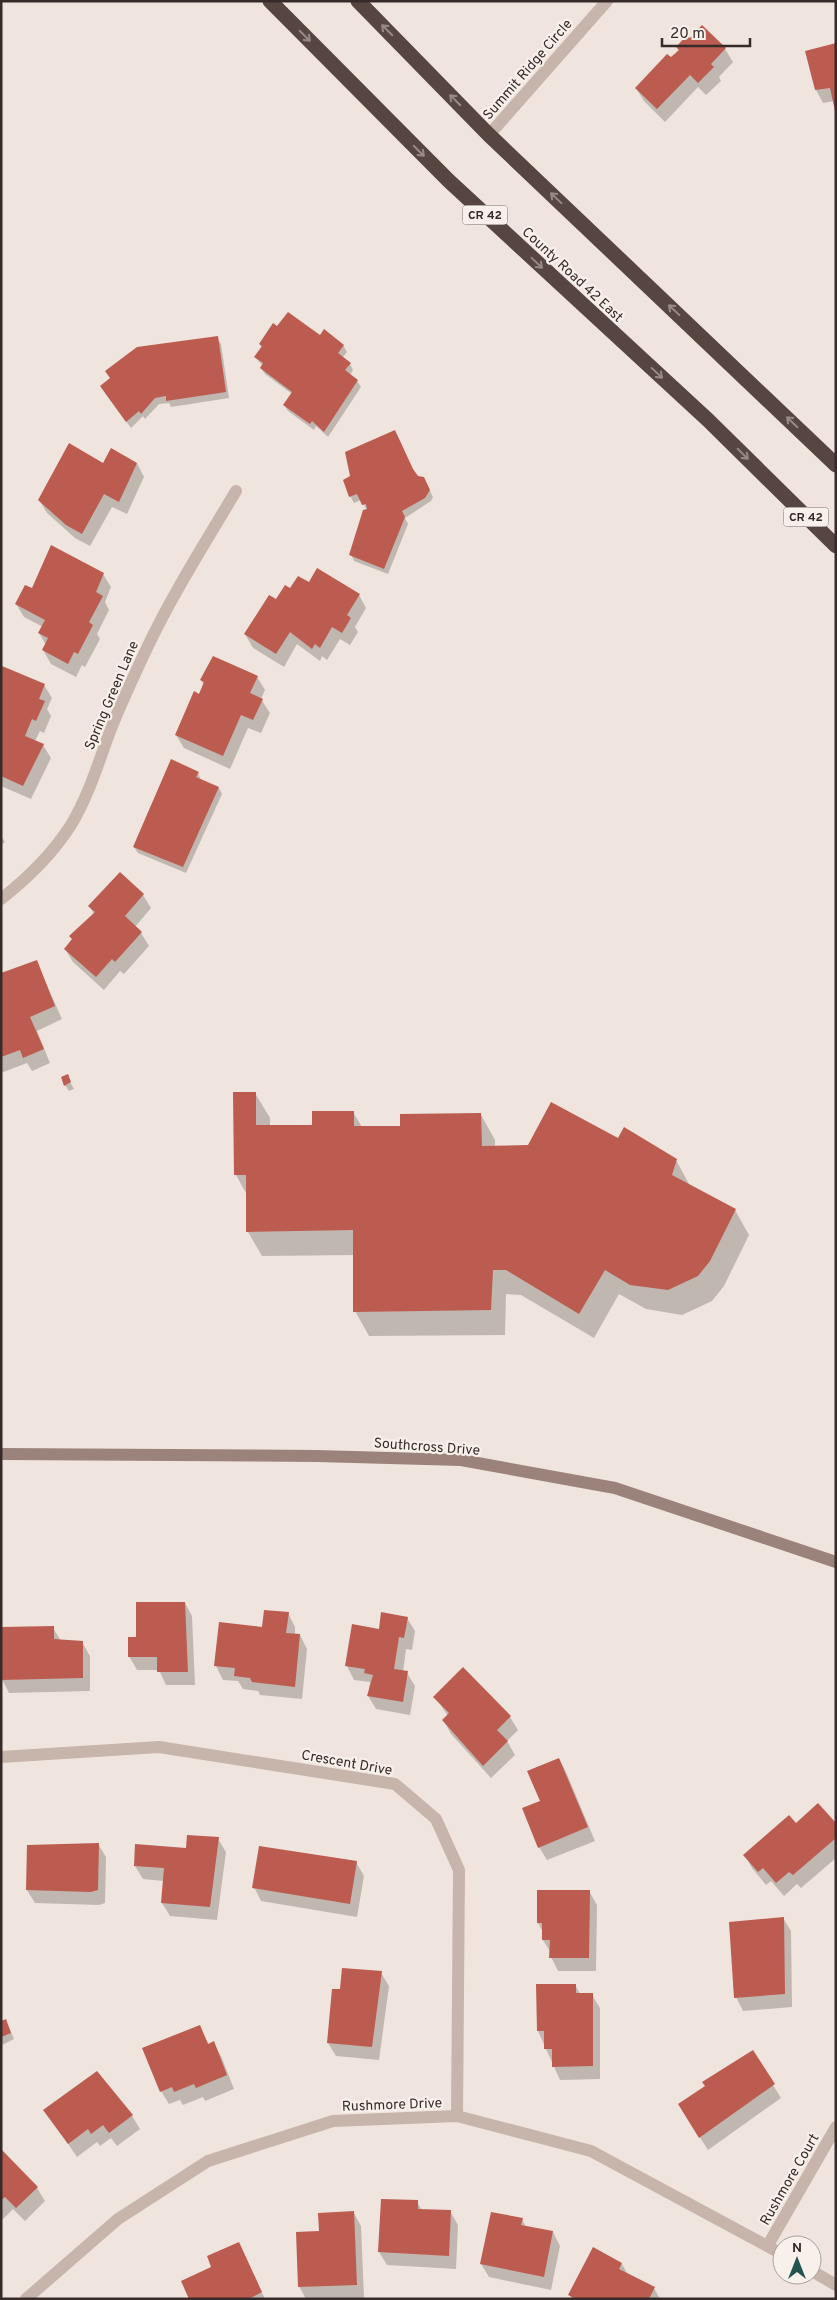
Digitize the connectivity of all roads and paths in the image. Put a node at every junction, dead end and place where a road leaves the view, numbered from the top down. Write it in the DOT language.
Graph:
graph roads {
  1 [pos="270,1"];
  2 [pos="358,1"];
  3 [pos="607,1"];
  4 [pos="490,135"];
  5 [pos="836,465"];
  6 [pos="236,491"];
  7 [pos="836,546"];
  8 [pos="1,899"];
  9 [pos="1,1454"];
  10 [pos="836,1562"];
  11 [pos="1,1757"];
  12 [pos="457,2116"];
  13 [pos="836,2127"];
  14 [pos="768,2245"];
  15 [pos="772,2248"];
  16 [pos="822,2277"];
  17 [pos="836,2285"];
  18 [pos="26,2299"];
  1 -- 7 [label="highway, County Road 42 East / CR 42, one-way"];
  4 -- 2 [label="highway, one-way"];
  3 -- 4 [label="street, Summit Ridge Circle"];
  5 -- 4 [label="highway, one-way"];
  6 -- 8 [label="street, Spring Green Lane"];
  9 -- 10 [label="street, Southcross Drive"];
  11 -- 12 [label="street, Crescent Drive"];
  12 -- 14 [label="street, Rushmore Drive"];
  12 -- 18 [label="street, Rushmore Drive"];
  13 -- 14 [label="street, Rushmore Court"];
  14 -- 15 [label="street, Rushmore Drive"];
  16 -- 17 [label="street"];
}
